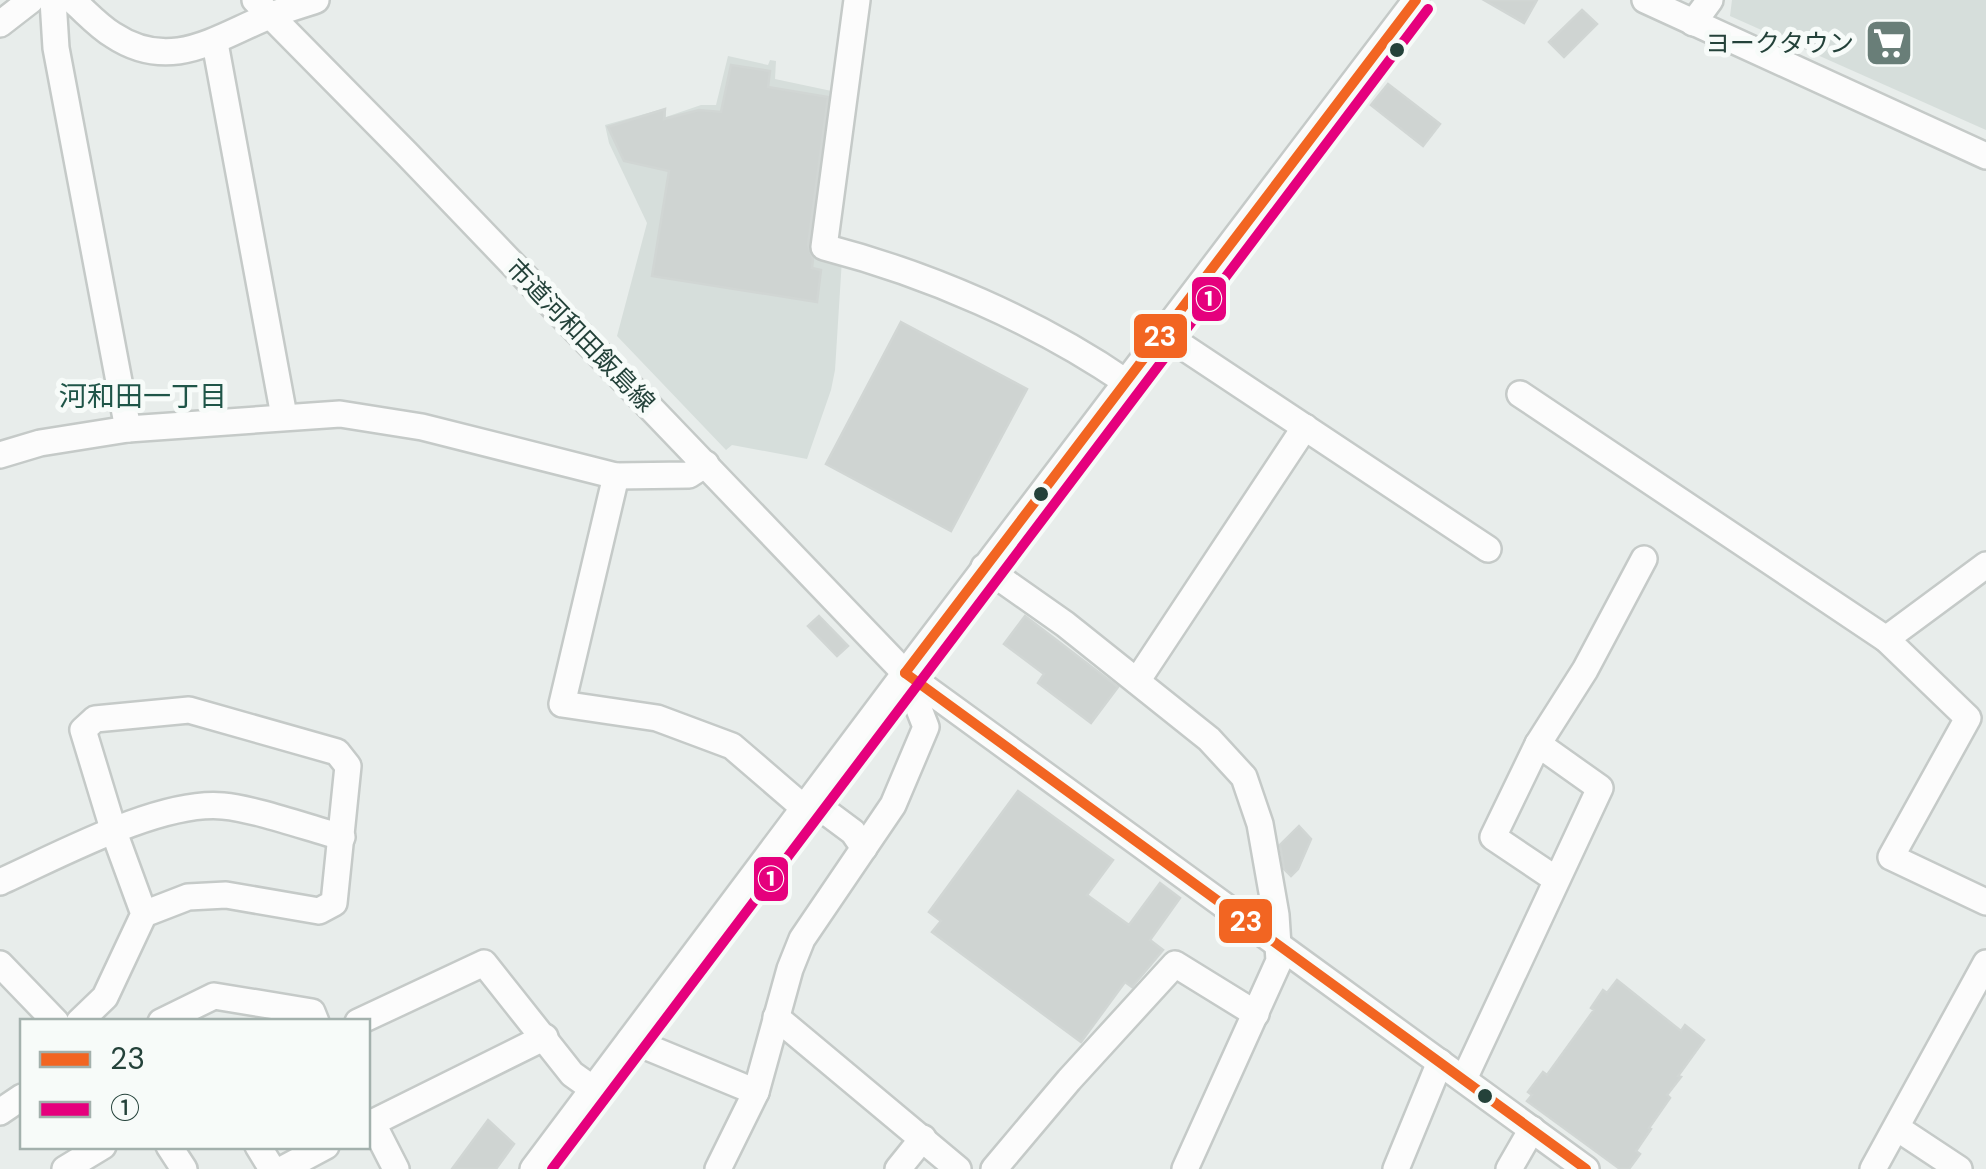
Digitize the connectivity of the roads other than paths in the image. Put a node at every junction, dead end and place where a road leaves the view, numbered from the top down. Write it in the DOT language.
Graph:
graph roads {
  1 [pos="30,0"];
  2 [pos="53,0"];
  3 [pos="72,0"];
  4 [pos="316,0"];
  5 [pos="858,0"];
  6 [pos="1416,0"];
  7 [pos="1645,0"];
  8 [pos="1710,0"];
  9 [pos="263,8"];
  10 [pos="1692,23"];
  11 [pos="0,24"];
  12 [pos="215,43"];
  13 [pos="1986,156"];
  14 [pos="1164,334"];
  15 [pos="1126,382"];
  16 [pos="1520,394"];
  17 [pos="284,416"];
  18 [pos="1306,427"];
  19 [pos="128,429"];
  20 [pos="0,455"];
  21 [pos="706,464"];
  22 [pos="616,476"];
  23 [pos="1488,549"];
  24 [pos="1644,559"];
  25 [pos="1986,565"];
  26 [pos="984,568"];
  27 [pos="1886,639"];
  28 [pos="904,673"];
  29 [pos="1137,681"];
  30 [pos="1538,744"];
  31 [pos="807,804"];
  32 [pos="114,832"];
  33 [pos="342,838"];
  34 [pos="864,848"];
  35 [pos="1557,880"];
  36 [pos="0,882"];
  37 [pos="1986,902"];
  38 [pos="144,914"];
  39 [pos="1279,946"];
  40 [pos="1986,963"];
  41 [pos="0,964"];
  42 [pos="1256,1014"];
  43 [pos="776,1017"];
  44 [pos="53,1019"];
  45 [pos="82,1019"];
  46 [pos="167,1019"];
  47 [pos="315,1019"];
  48 [pos="364,1019"];
  49 [pos="545,1037"];
  50 [pos="630,1040"];
  51 [pos="1440,1062"];
  52 [pos="1464,1079"];
  53 [pos="594,1089"];
  54 [pos="756,1092"];
  55 [pos="370,1124"];
  56 [pos="1896,1128"];
  57 [pos="1532,1129"];
  58 [pos="923,1138"];
  59 [pos="98,1149"];
  60 [pos="320,1149"];
  61 [pos="65,1169"];
  62 [pos="283,1169"];
  63 [pos="396,1169"];
  64 [pos="533,1169"];
  65 [pos="718,1169"];
  66 [pos="898,1169"];
  67 [pos="958,1169"];
  68 [pos="994,1169"];
  69 [pos="1185,1169"];
  70 [pos="1396,1169"];
  71 [pos="1509,1169"];
  72 [pos="1586,1169"];
  73 [pos="1873,1169"];
  74 [pos="1958,1169"];
  1 -- 11 [label="street"];
  2 -- 19 [label="street"];
  3 -- 12 [label="street"];
  4 -- 9 [label="street"];
  5 -- 15 [label="street"];
  6 -- 14 [label="street"];
  7 -- 10 [label="street"];
  8 -- 10 [label="street"];
  9 -- 12 [label="street"];
  9 -- 21 [label="street, 市道河和田飯島線"];
  10 -- 13 [label="street"];
  12 -- 17 [label="street"];
  14 -- 15 [label="street"];
  14 -- 18 [label="street"];
  15 -- 26 [label="street"];
  16 -- 27 [label="street"];
  17 -- 19 [label="street"];
  17 -- 22 [label="street"];
  18 -- 23 [label="street"];
  18 -- 29 [label="street"];
  19 -- 20 [label="street"];
  21 -- 22 [label="street"];
  21 -- 28 [label="street, 市道河和田飯島線"];
  22 -- 31 [label="street"];
  24 -- 30 [label="street"];
  25 -- 27 [label="street"];
  26 -- 28 [label="street"];
  26 -- 29 [label="street"];
  27 -- 37 [label="street"];
  28 -- 31 [label="street"];
  28 -- 34 [label="street"];
  28 -- 39 [label="street"];
  29 -- 39 [label="street"];
  30 -- 35 [label="street"];
  30 -- 35 [label="street"];
  31 -- 34 [label="street"];
  31 -- 50 [label="street"];
  32 -- 33 [label="street"];
  32 -- 33 [label="street"];
  32 -- 36 [label="street"];
  32 -- 38 [label="street"];
  33 -- 38 [label="street"];
  34 -- 43 [label="street"];
  35 -- 52 [label="street"];
  38 -- 45 [label="street"];
  39 -- 42 [label="street"];
  39 -- 51 [label="street"];
  40 -- 56 [label="street"];
  41 -- 44 [label="street"];
  42 -- 68 [label="street"];
  42 -- 69 [label="street"];
  43 -- 54 [label="street"];
  43 -- 58 [label="street"];
  46 -- 47 [label="street"];
  48 -- 49 [label="street"];
  49 -- 53 [label="street"];
  49 -- 55 [label="street"];
  50 -- 53 [label="street"];
  50 -- 54 [label="street"];
  51 -- 52 [label="street"];
  51 -- 70 [label="street"];
  52 -- 57 [label="street"];
  53 -- 64 [label="street"];
  54 -- 65 [label="street"];
  55 -- 63 [label="street"];
  56 -- 73 [label="street"];
  56 -- 74 [label="street"];
  57 -- 71 [label="street"];
  57 -- 72 [label="street"];
  58 -- 66 [label="street"];
  58 -- 67 [label="street"];
  59 -- 61 [label="street"];
  60 -- 62 [label="street"];
}
